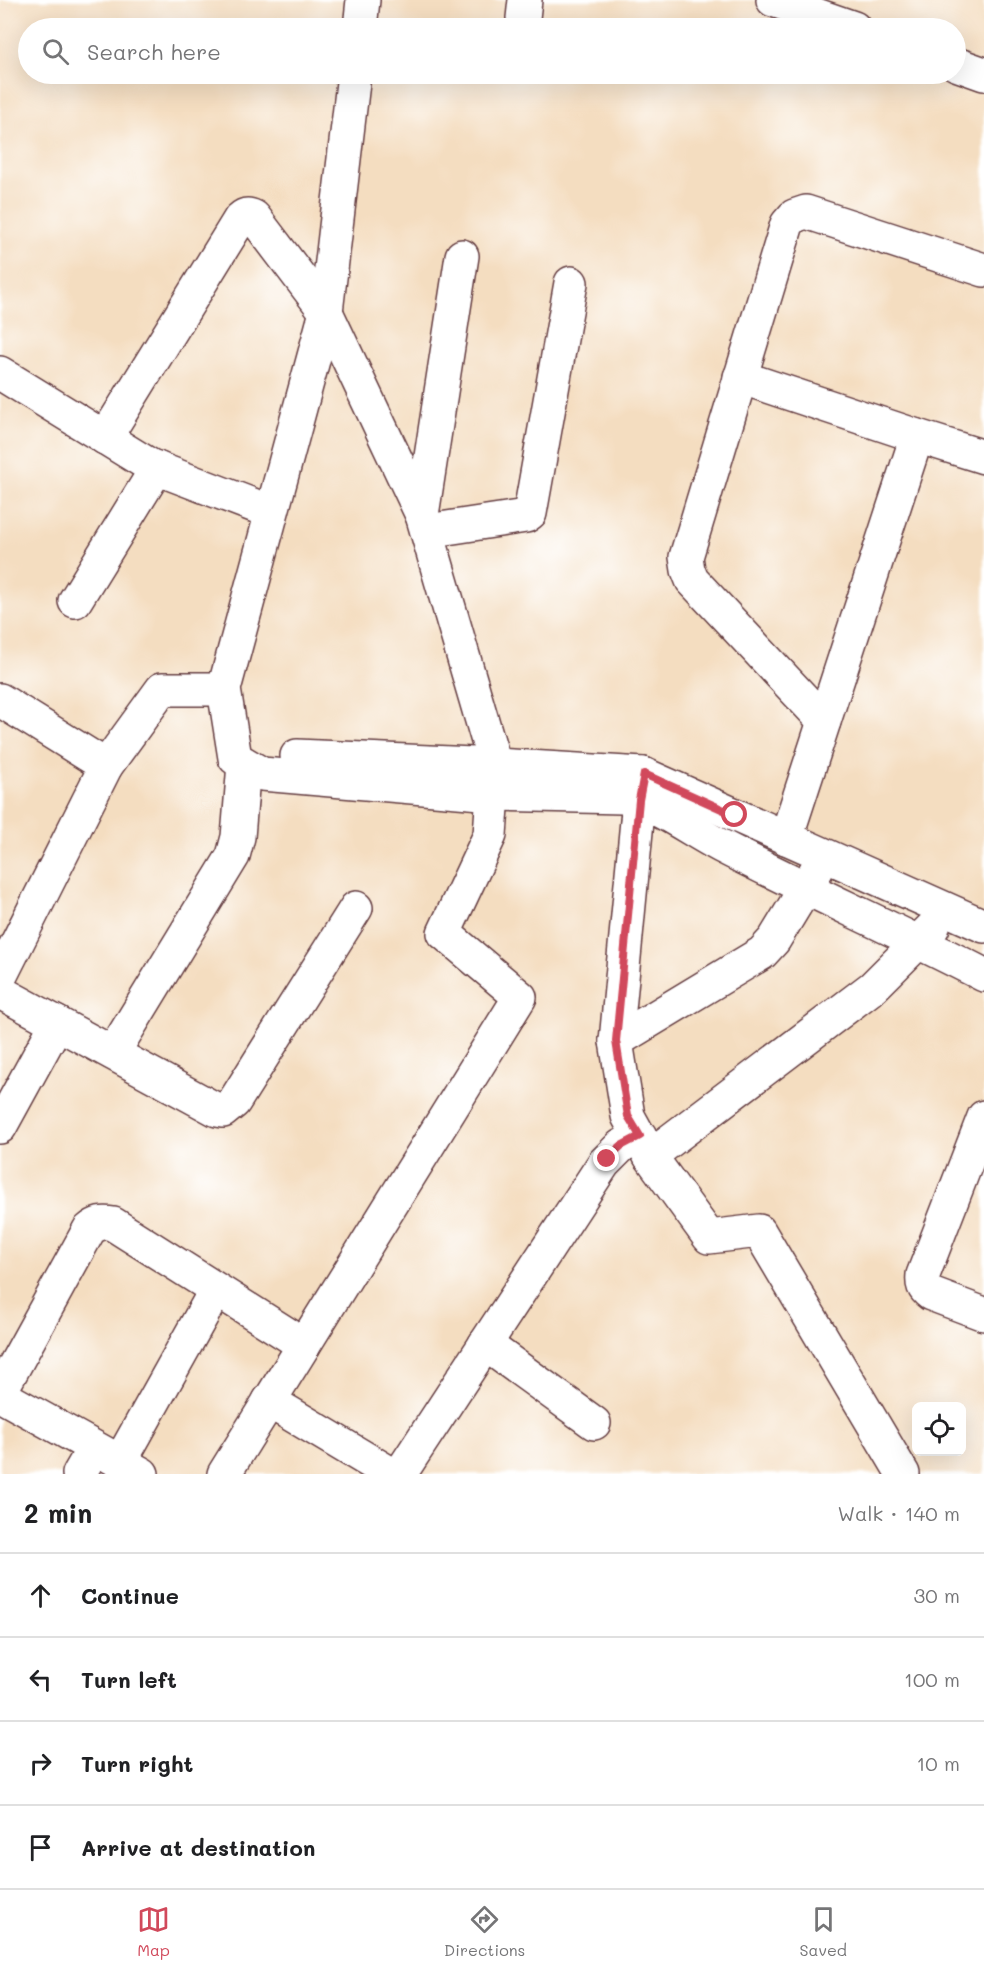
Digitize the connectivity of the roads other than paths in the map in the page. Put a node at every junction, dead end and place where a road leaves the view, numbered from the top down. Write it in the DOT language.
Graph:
graph roads {
  1 [pos="363,0"];
  2 [pos="773,0"];
  3 [pos="361,18"];
  4 [pos="825,18"];
  5 [pos="966,68"];
  6 [pos="984,74"];
  7 [pos="353,84"];
  8 [pos="462,256"];
  9 [pos="984,270"];
  10 [pos="571,283"];
  11 [pos="326,312"];
  12 [pos="0,373"];
  13 [pos="740,377"];
  14 [pos="916,436"];
  15 [pos="105,438"];
  16 [pos="984,457"];
  17 [pos="157,468"];
  18 [pos="272,512"];
  19 [pos="424,523"];
  20 [pos="75,601"];
  21 [pos="224,688"];
  22 [pos="0,700"];
  23 [pos="824,721"];
  24 [pos="240,761"];
  25 [pos="106,766"];
  26 [pos="494,780"];
  27 [pos="632,786"];
  28 [pos="735,815"];
  29 [pos="786,838"];
  30 [pos="720,846"];
  31 [pos="825,855"];
  32 [pos="806,887"];
  33 [pos="356,908"];
  34 [pos="949,911"];
  35 [pos="984,926"];
  36 [pos="918,941"];
  37 [pos="984,975"];
  38 [pos="0,977"];
  39 [pos="0,992"];
  40 [pos="57,1023"];
  41 [pos="616,1041"];
  42 [pos="113,1053"];
  43 [pos="984,1117"];
  44 [pos="0,1127"];
  45 [pos="630,1149"];
  46 [pos="976,1164"];
  47 [pos="216,1290"];
  48 [pos="984,1314"];
  49 [pos="485,1344"];
  50 [pos="304,1345"];
  51 [pos="0,1393"];
  52 [pos="269,1401"];
  53 [pos="594,1422"];
  54 [pos="109,1464"];
  55 [pos="224,1474"];
  56 [pos="391,1474"];
  57 [pos="400,1474"];
  58 [pos="903,1474"];
  1 -- 3 [label="street"];
  2 -- 4 [label="street"];
  5 -- 6 [label="street"];
  7 -- 11 [label="street"];
  8 -- 19 [label="street"];
  9 -- 13 [label="street"];
  10 -- 19 [label="street"];
  11 -- 15 [label="street"];
  11 -- 18 [label="street"];
  11 -- 19 [label="street"];
  12 -- 15 [label="street"];
  13 -- 14 [label="street"];
  13 -- 23 [label="street"];
  14 -- 16 [label="street"];
  14 -- 23 [label="street"];
  15 -- 17 [label="street"];
  17 -- 18 [label="street"];
  17 -- 20 [label="street"];
  18 -- 21 [label="street"];
  19 -- 26 [label="street"];
  21 -- 24 [label="street"];
  21 -- 25 [label="street"];
  22 -- 25 [label="street"];
  23 -- 29 [label="street"];
  24 -- 26 [label="street"];
  24 -- 42 [label="street"];
  25 -- 38 [label="street"];
  26 -- 27 [label="street"];
  26 -- 50 [label="street"];
  27 -- 28 [label="street"];
  27 -- 30 [label="street"];
  27 -- 41 [label="street"];
  28 -- 29 [label="street"];
  28 -- 30 [label="street"];
  29 -- 31 [label="street"];
  30 -- 32 [label="street"];
  31 -- 32 [label="street"];
  31 -- 34 [label="street"];
  32 -- 36 [label="street"];
  32 -- 41 [label="street"];
  33 -- 42 [label="street"];
  34 -- 35 [label="street"];
  34 -- 36 [label="street"];
  36 -- 37 [label="street"];
  36 -- 45 [label="street"];
  39 -- 40 [label="street"];
  40 -- 42 [label="street"];
  40 -- 44 [label="street"];
  41 -- 45 [label="street"];
  43 -- 46 [label="street"];
  45 -- 49 [label="street"];
  45 -- 58 [label="street"];
  46 -- 48 [label="street"];
  47 -- 50 [label="street"];
  47 -- 51 [label="street"];
  47 -- 54 [label="street"];
  49 -- 53 [label="street"];
  49 -- 57 [label="street"];
  50 -- 52 [label="street"];
  51 -- 54 [label="street"];
  52 -- 55 [label="street"];
  52 -- 56 [label="street"];
}
